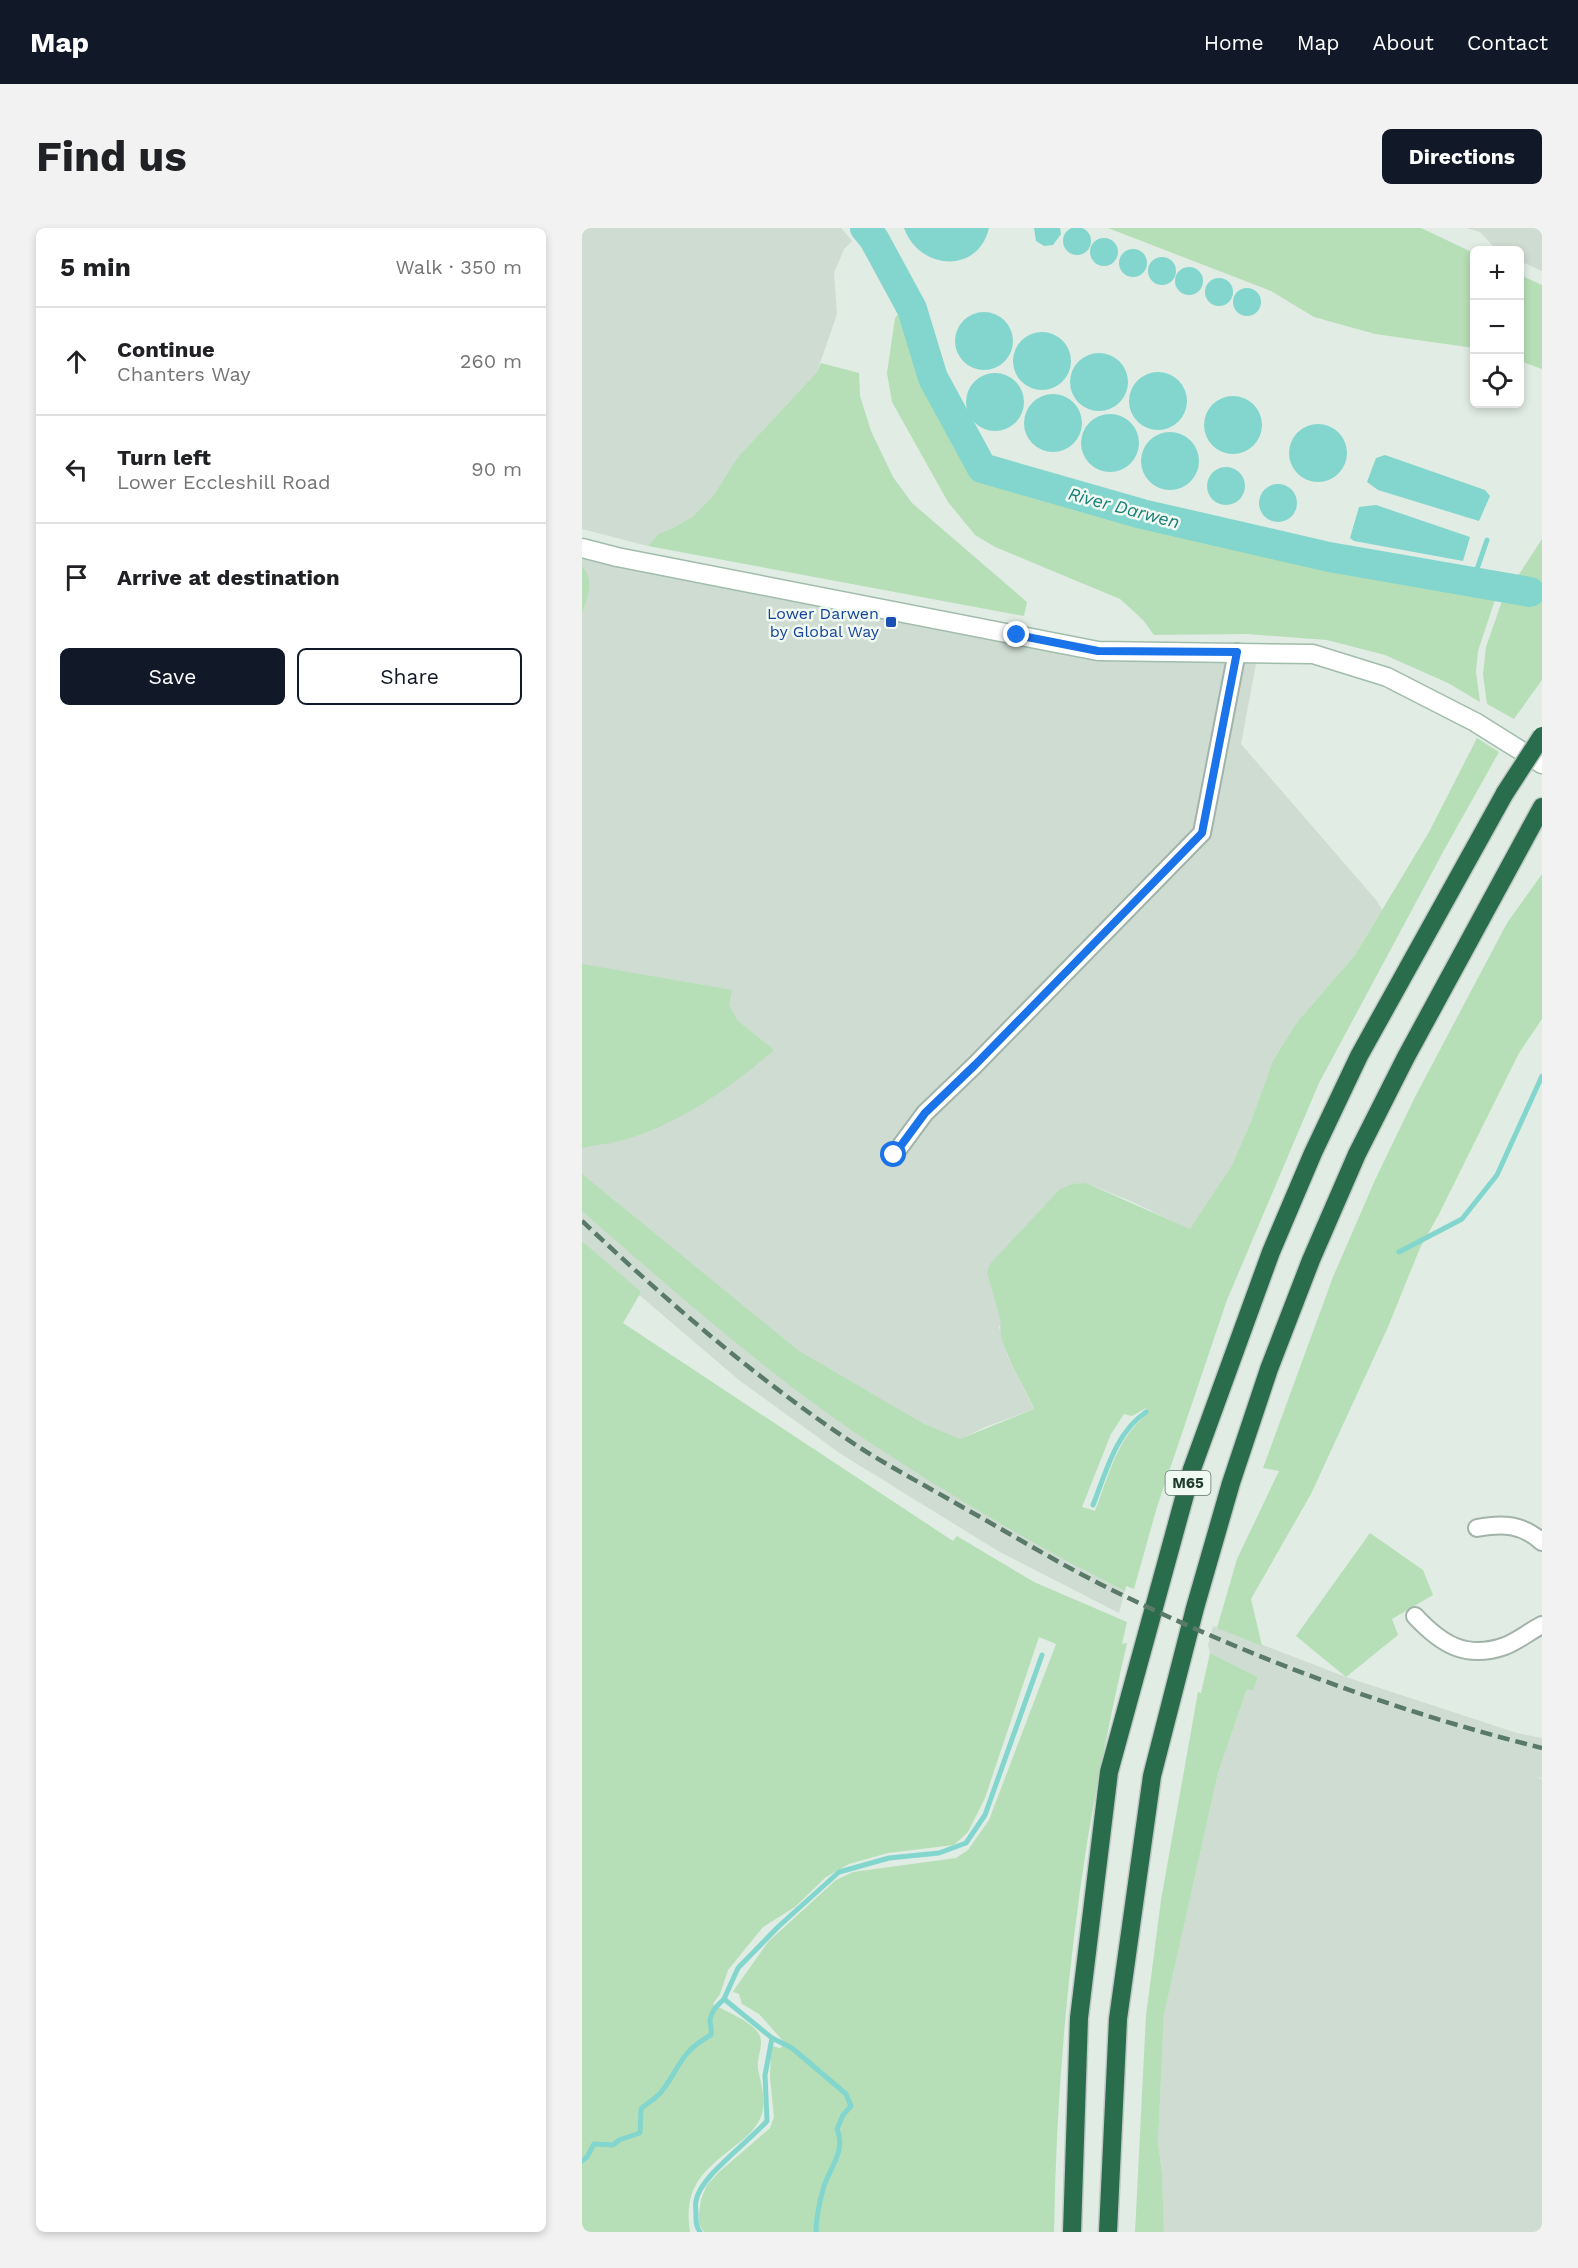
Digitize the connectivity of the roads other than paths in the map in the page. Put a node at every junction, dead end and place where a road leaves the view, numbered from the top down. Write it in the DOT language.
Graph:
graph roads {
  1 [pos="582,548"];
  2 [pos="1237,652"];
  3 [pos="1542,736"];
  4 [pos="1542,764"];
  5 [pos="1540,811"];
  6 [pos="894,1155"];
  7 [pos="1477,1527"];
  8 [pos="1542,1542"];
  9 [pos="1415,1616"];
  10 [pos="1542,1625"];
  11 [pos="1072,2232"];
  12 [pos="1108,2232"];
  1 -- 2 [label="street"];
  2 -- 4 [label="street"];
  2 -- 6 [label="street"];
  3 -- 11 [label="highway, M65, bridge"];
  5 -- 12 [label="highway, M65"];
  7 -- 8 [label="street"];
  9 -- 10 [label="street"];
}
